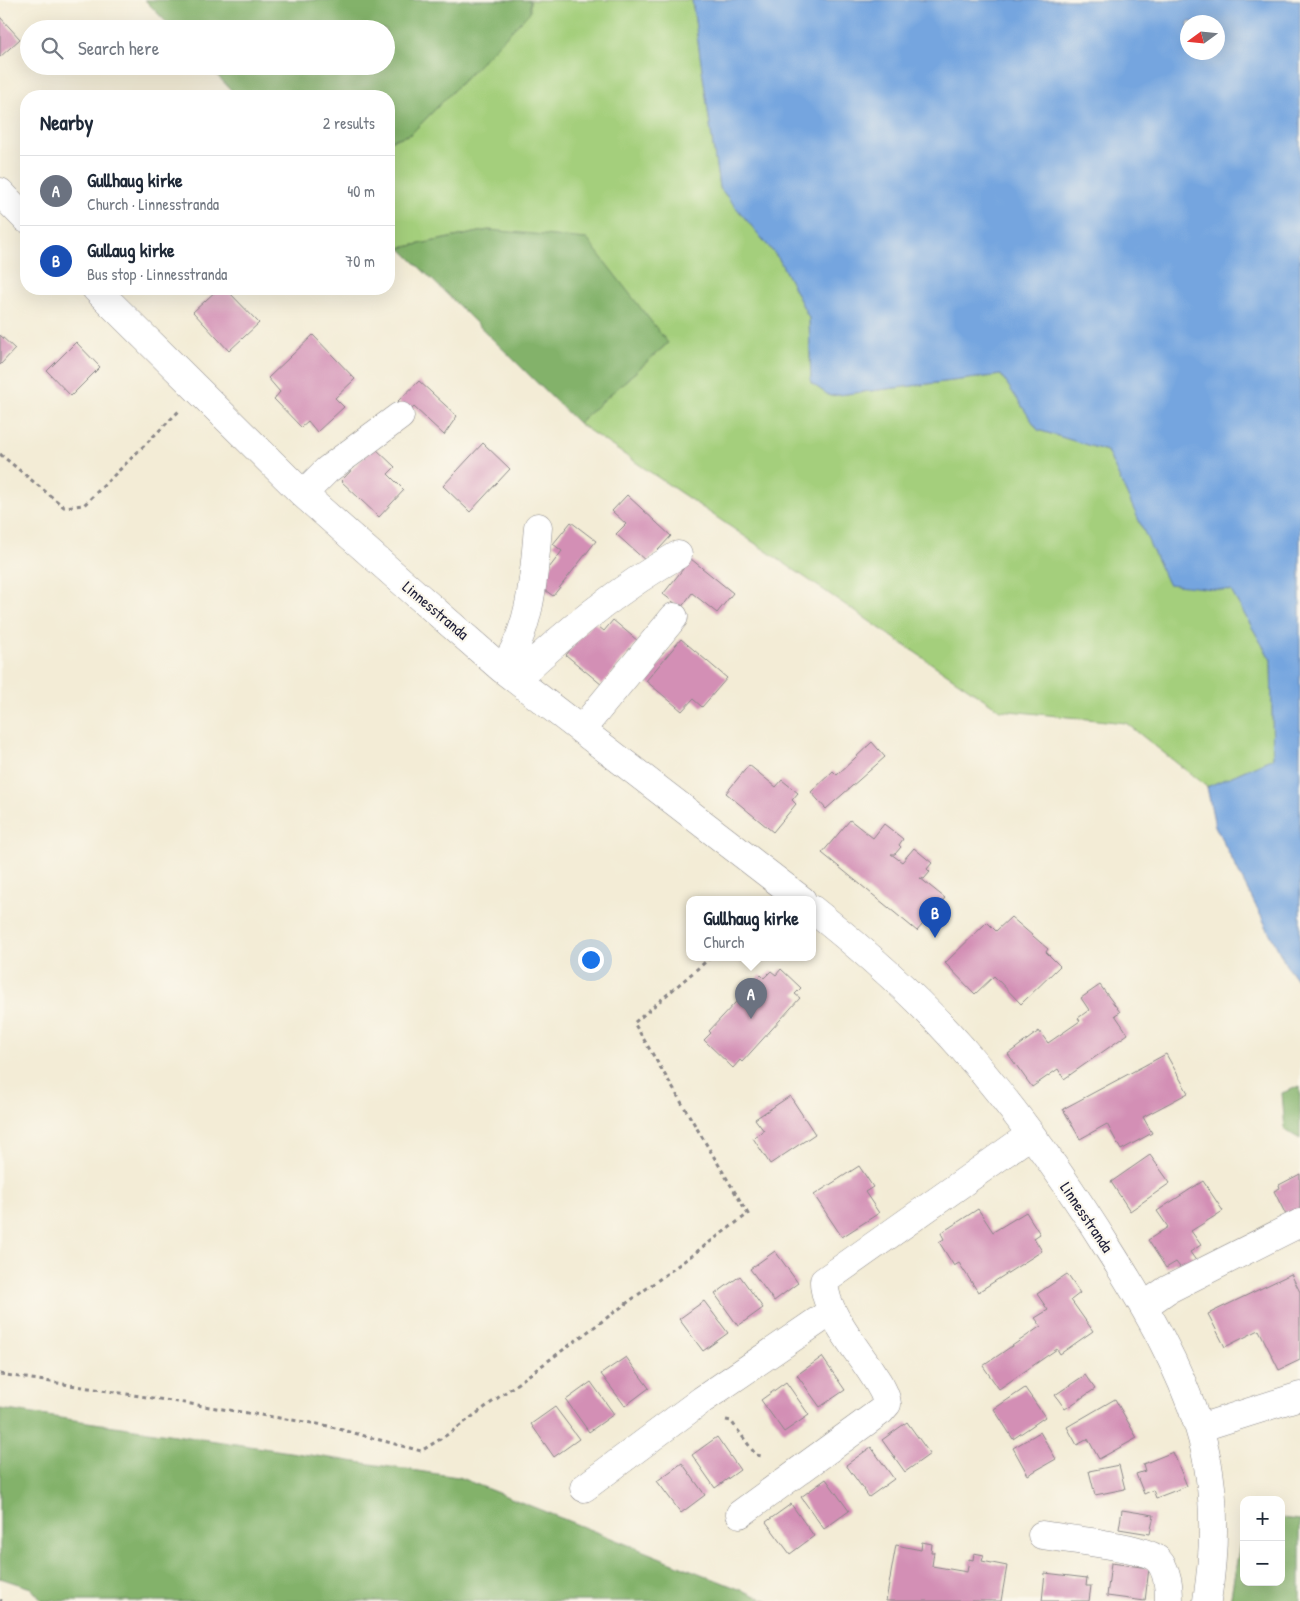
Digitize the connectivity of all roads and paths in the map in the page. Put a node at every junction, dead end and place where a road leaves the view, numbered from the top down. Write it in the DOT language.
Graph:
graph roads {
  1 [pos="0,192"];
  2 [pos="20,212"];
  3 [pos="102,295"];
  4 [pos="199,391"];
  5 [pos="400,416"];
  6 [pos="0,454"];
  7 [pos="303,494"];
  8 [pos="538,527"];
  9 [pos="678,554"];
  10 [pos="674,617"];
  11 [pos="510,673"];
  12 [pos="581,730"];
  13 [pos="797,896"];
  14 [pos="816,911"];
  15 [pos="706,961"];
  16 [pos="1030,1135"];
  17 [pos="1300,1223"];
  18 [pos="1144,1306"];
  19 [pos="832,1311"];
  20 [pos="0,1374"];
  21 [pos="1300,1396"];
  22 [pos="702,1400"];
  23 [pos="1199,1428"];
  24 [pos="762,1456"];
  25 [pos="584,1488"];
  26 [pos="740,1514"];
  27 [pos="1042,1535"];
  28 [pos="1169,1601"];
  29 [pos="1207,1601"];
  1 -- 2 [label="street"];
  3 -- 4 [label="street, Linnesstranda"];
  4 -- 6 [label="path"];
  4 -- 7 [label="street, Linnesstranda"];
  5 -- 7 [label="street"];
  7 -- 11 [label="street, Linnesstranda"];
  8 -- 11 [label="street"];
  9 -- 11 [label="street"];
  10 -- 12 [label="street"];
  11 -- 12 [label="street, Linnesstranda"];
  12 -- 13 [label="street, Linnesstranda"];
  14 -- 16 [label="street, Linnesstranda"];
  15 -- 20 [label="path"];
  16 -- 18 [label="street, Linnesstranda"];
  16 -- 19 [label="street"];
  17 -- 18 [label="street"];
  18 -- 23 [label="street, Linnesstranda"];
  19 -- 22 [label="street"];
  19 -- 26 [label="street"];
  21 -- 23 [label="street"];
  22 -- 24 [label="path"];
  22 -- 25 [label="street"];
  23 -- 29 [label="street, Linnesstranda"];
  27 -- 28 [label="street"];
}
